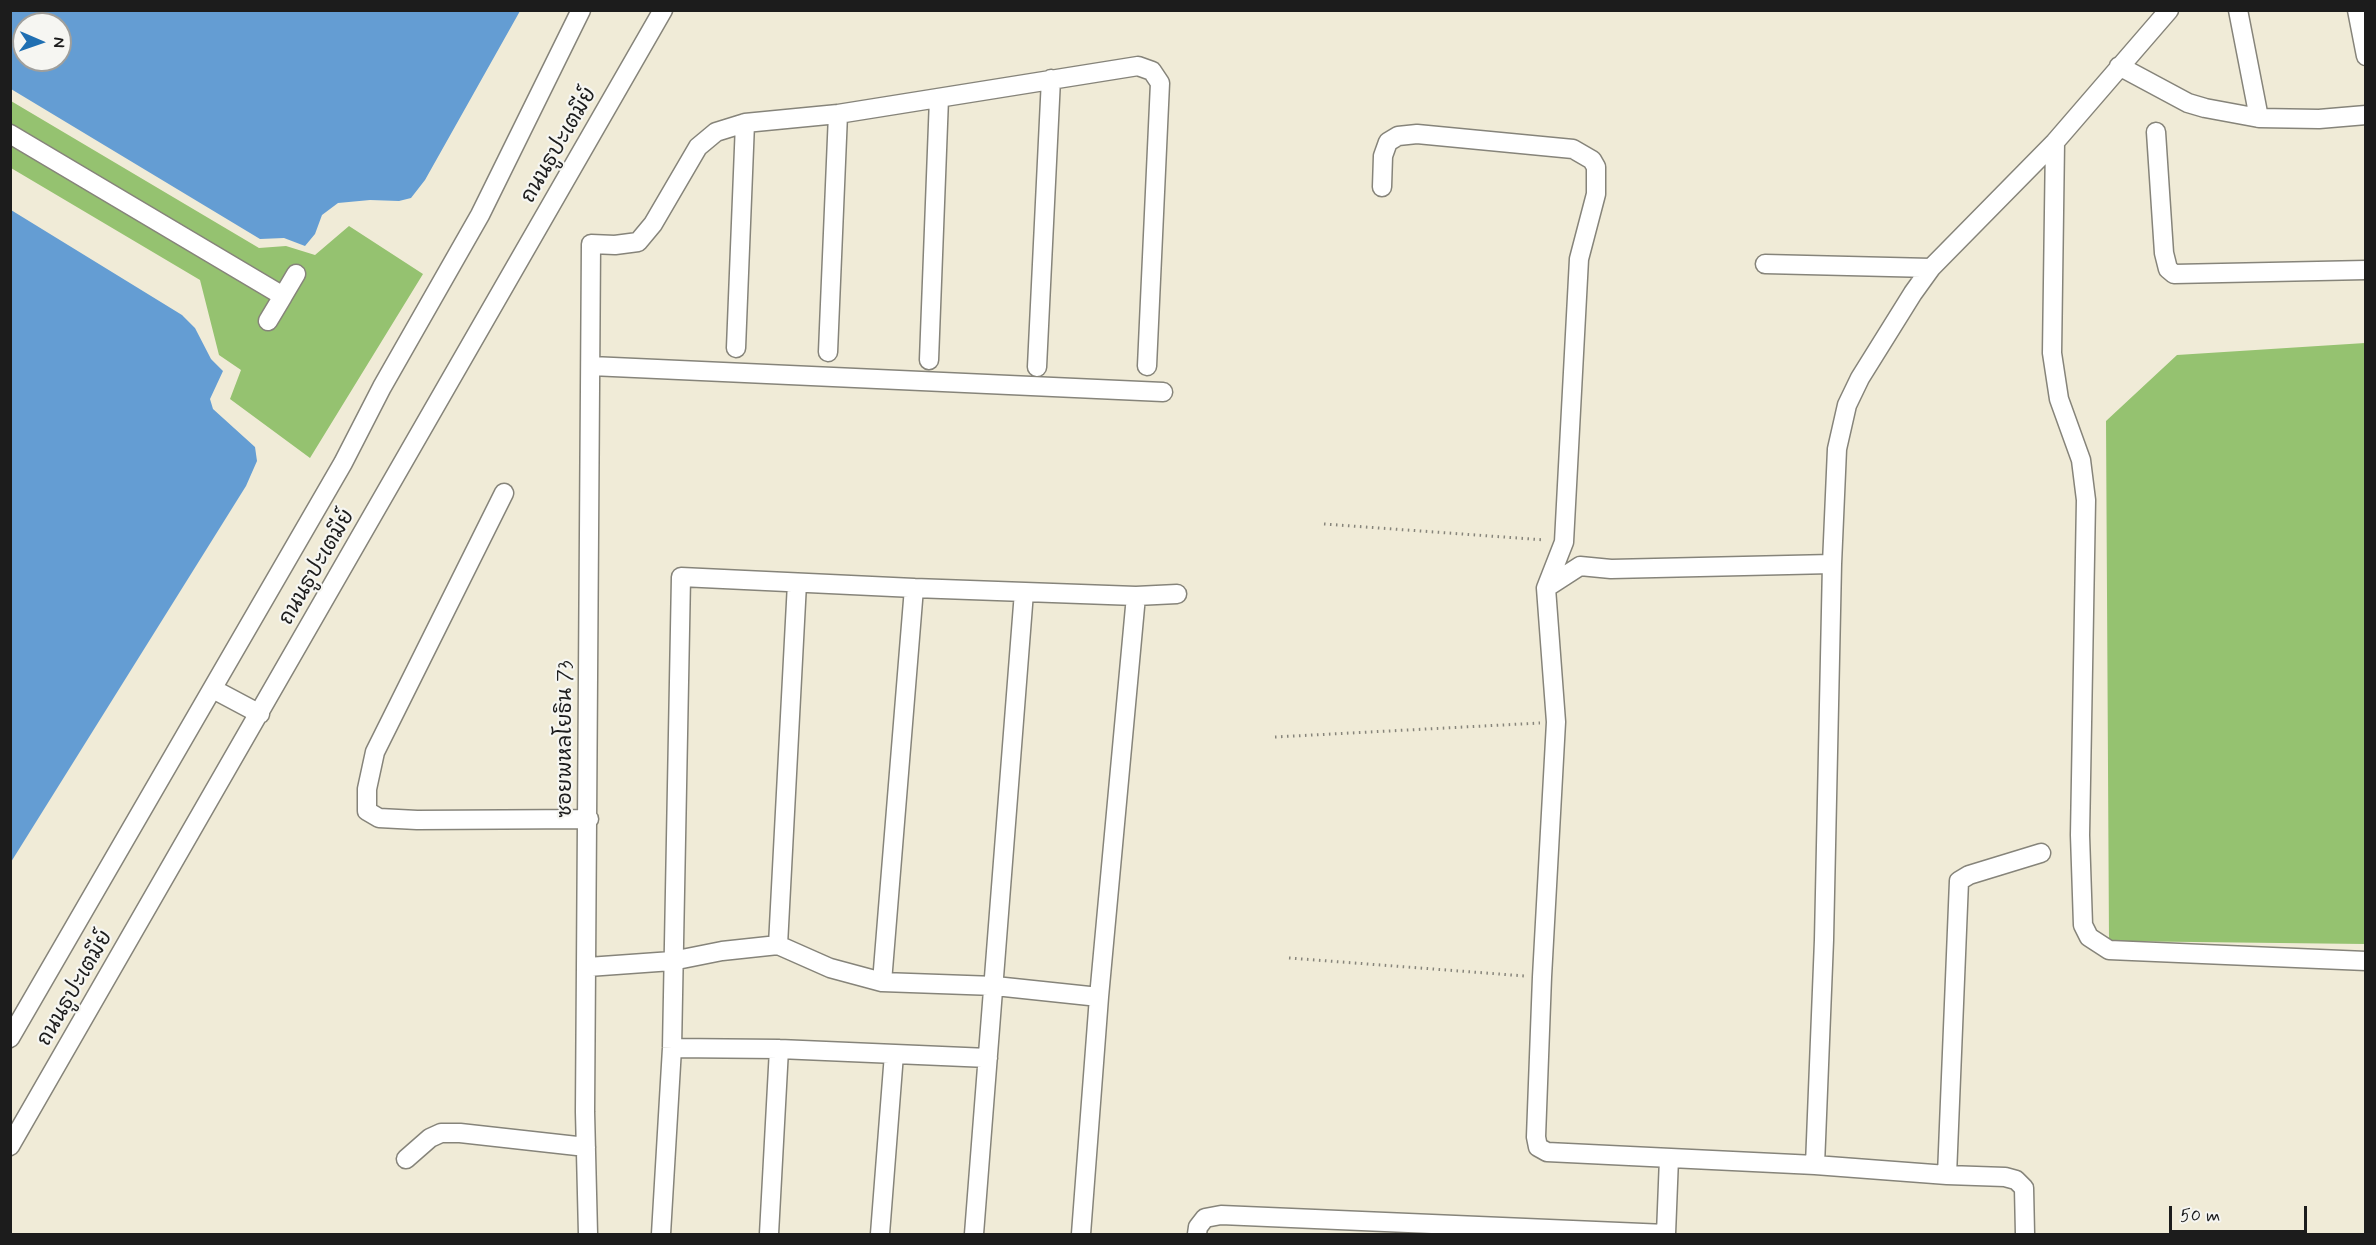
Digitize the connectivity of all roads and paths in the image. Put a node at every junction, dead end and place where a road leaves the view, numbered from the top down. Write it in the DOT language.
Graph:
graph roads {
  1 [pos="581,10"];
  2 [pos="663,10"];
  3 [pos="2169,10"];
  4 [pos="2238,10"];
  5 [pos="2357,10"];
  6 [pos="2366,56"];
  7 [pos="2119,66"];
  8 [pos="1051,79"];
  9 [pos="939,98"];
  10 [pos="838,114"];
  11 [pos="2366,116"];
  12 [pos="2259,118"];
  13 [pos="745,123"];
  14 [pos="2156,132"];
  15 [pos="10,134"];
  16 [pos="2055,142"];
  17 [pos="1382,187"];
  18 [pos="1765,264"];
  19 [pos="1931,268"];
  20 [pos="2366,270"];
  21 [pos="296,274"];
  22 [pos="284,296"];
  23 [pos="268,321"];
  24 [pos="736,348"];
  25 [pos="828,352"];
  26 [pos="929,360"];
  27 [pos="591,366"];
  28 [pos="1147,366"];
  29 [pos="1037,367"];
  30 [pos="1163,392"];
  31 [pos="504,493"];
  32 [pos="1324,524"];
  33 [pos="1564,542"];
  34 [pos="1832,564"];
  35 [pos="797,583"];
  36 [pos="914,588"];
  37 [pos="1546,588"];
  38 [pos="1024,592"];
  39 [pos="1178,594"];
  40 [pos="1137,596"];
  41 [pos="213,689"];
  42 [pos="260,714"];
  43 [pos="1556,722"];
  44 [pos="1275,737"];
  45 [pos="589,819"];
  46 [pos="2041,853"];
  47 [pos="778,945"];
  48 [pos="1289,958"];
  49 [pos="672,961"];
  50 [pos="2366,961"];
  51 [pos="588,966"];
  52 [pos="1542,977"];
  53 [pos="882,982"];
  54 [pos="994,986"];
  55 [pos="1099,997"];
  56 [pos="10,1038"];
  57 [pos="672,1048"];
  58 [pos="780,1049"];
  59 [pos="894,1054"];
  60 [pos="988,1058"];
  61 [pos="10,1146"];
  62 [pos="586,1147"];
  63 [pos="1669,1158"];
  64 [pos="406,1160"];
  65 [pos="1815,1165"];
  66 [pos="1947,1175"];
  67 [pos="1498,1231"];
  68 [pos="588,1234"];
  69 [pos="661,1234"];
  70 [pos="769,1234"];
  71 [pos="880,1234"];
  72 [pos="974,1234"];
  73 [pos="1081,1234"];
  74 [pos="1197,1234"];
  75 [pos="1666,1234"];
  76 [pos="2025,1234"];
  1 -- 41 [label="street"];
  2 -- 42 [label="street, ถนนธูปะเตมีย์"];
  3 -- 7 [label="street"];
  4 -- 12 [label="street"];
  5 -- 6 [label="street"];
  7 -- 12 [label="street"];
  7 -- 16 [label="street"];
  8 -- 9 [label="street"];
  8 -- 28 [label="street"];
  8 -- 29 [label="street"];
  9 -- 10 [label="street"];
  9 -- 26 [label="street"];
  10 -- 13 [label="street"];
  10 -- 25 [label="street"];
  11 -- 12 [label="street"];
  13 -- 24 [label="street"];
  13 -- 27 [label="street, ซอยพหลโยธิน 73"];
  14 -- 20 [label="street"];
  15 -- 22 [label="street"];
  16 -- 19 [label="street"];
  16 -- 50 [label="street"];
  17 -- 33 [label="street"];
  18 -- 19 [label="street"];
  19 -- 34 [label="street"];
  21 -- 22 [label="street"];
  22 -- 23 [label="street"];
  27 -- 30 [label="street"];
  27 -- 45 [label="street, ซอยพหลโยธิน 73"];
  31 -- 45 [label="street"];
  32 -- 33 [label="path"];
  33 -- 37 [label="street"];
  34 -- 37 [label="street"];
  34 -- 65 [label="street"];
  35 -- 36 [label="street"];
  35 -- 47 [label="street"];
  35 -- 49 [label="street"];
  36 -- 38 [label="street"];
  36 -- 53 [label="street"];
  37 -- 43 [label="street"];
  38 -- 40 [label="street"];
  38 -- 54 [label="street"];
  39 -- 40 [label="street"];
  40 -- 55 [label="street"];
  41 -- 42 [label="street"];
  41 -- 56 [label="street"];
  42 -- 61 [label="street, ถนนธูปะเตมีย์"];
  43 -- 44 [label="path"];
  43 -- 52 [label="street"];
  45 -- 51 [label="street, ซอยพหลโยธิน 73"];
  46 -- 66 [label="street"];
  47 -- 49 [label="street"];
  47 -- 53 [label="street"];
  48 -- 52 [label="path"];
  49 -- 51 [label="street"];
  49 -- 57 [label="street"];
  51 -- 62 [label="street, ซอยพหลโยธิน 73"];
  52 -- 63 [label="street"];
  53 -- 54 [label="street"];
  54 -- 55 [label="street"];
  54 -- 60 [label="street"];
  55 -- 73 [label="street"];
  57 -- 58 [label="street"];
  57 -- 69 [label="street"];
  58 -- 59 [label="street"];
  58 -- 70 [label="street"];
  59 -- 60 [label="street"];
  59 -- 71 [label="street"];
  60 -- 72 [label="street"];
  62 -- 64 [label="street"];
  62 -- 68 [label="street, ซอยพหลโยธิน 73"];
  63 -- 65 [label="street"];
  63 -- 75 [label="street"];
  65 -- 66 [label="street"];
  66 -- 76 [label="street"];
  67 -- 74 [label="street"];
  67 -- 75 [label="street"];
}
